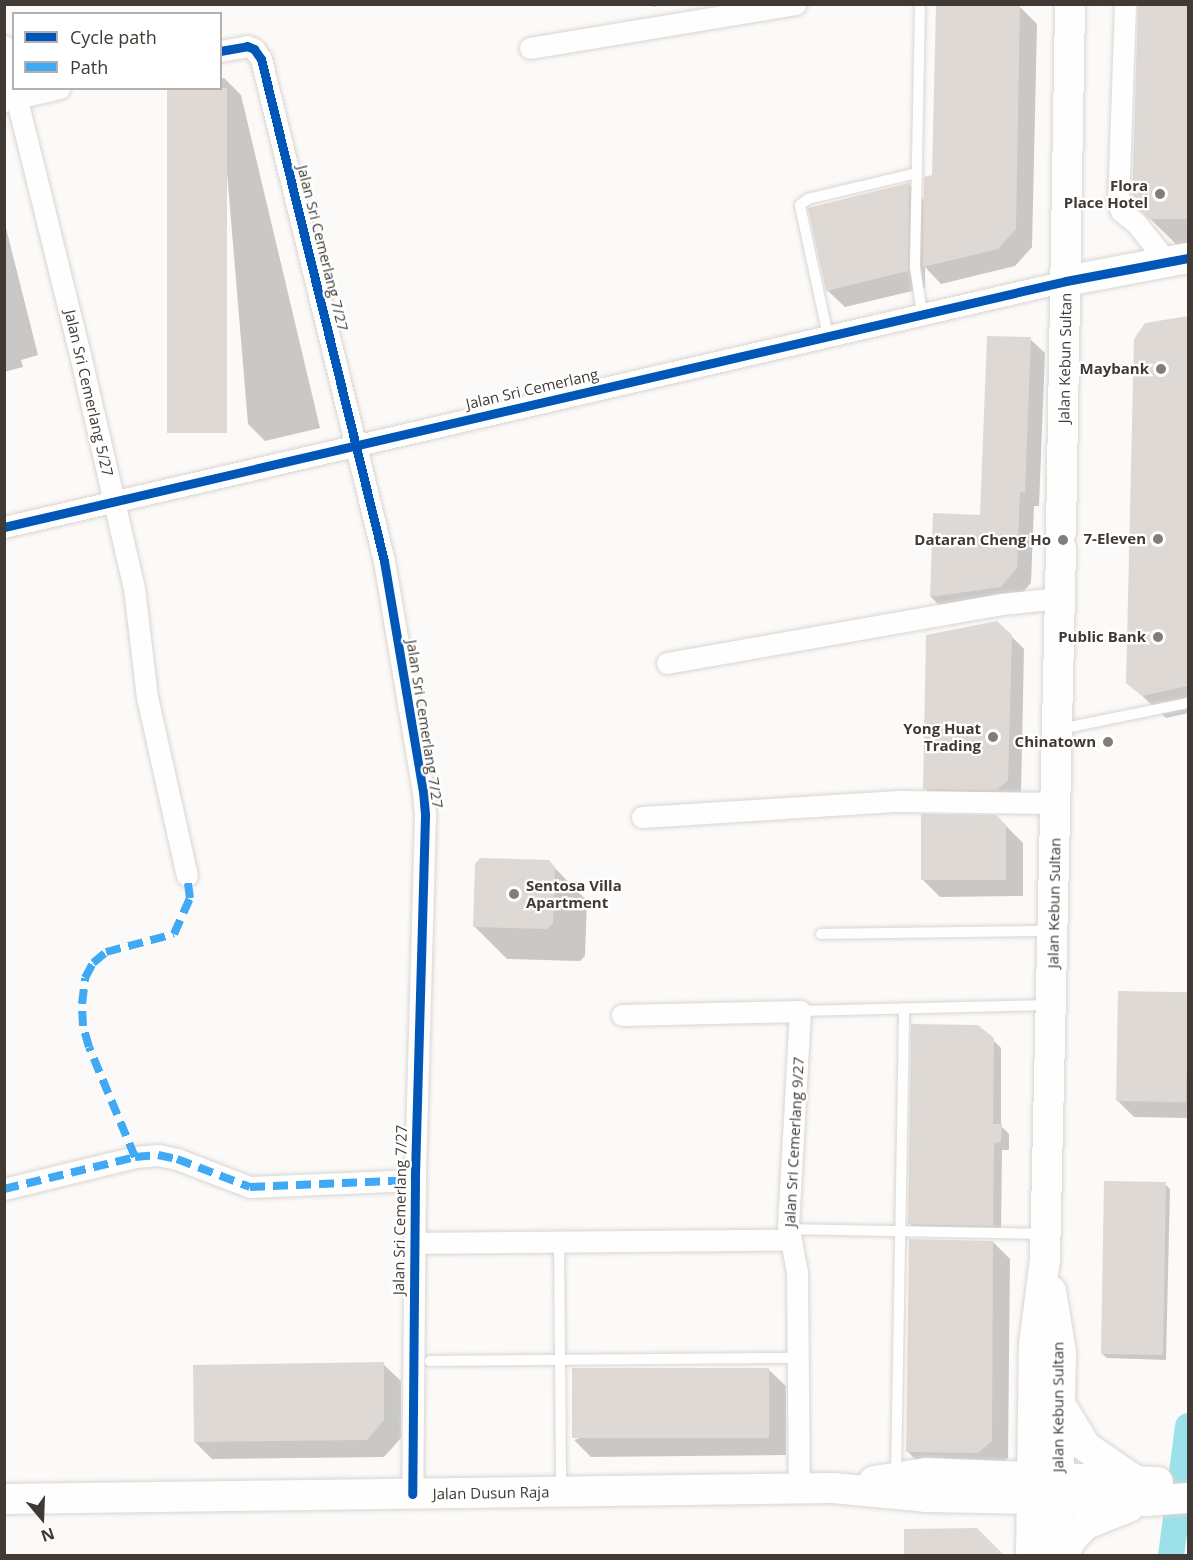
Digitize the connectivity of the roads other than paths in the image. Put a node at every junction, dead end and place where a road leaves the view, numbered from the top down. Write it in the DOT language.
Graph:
graph roads {
  1 [pos="795,4"];
  2 [pos="920,4"];
  3 [pos="1070,4"];
  4 [pos="1125,4"];
  5 [pos="4,46"];
  6 [pos="530,48"];
  7 [pos="222,51"];
  8 [pos="44,90"];
  9 [pos="12,94"];
  10 [pos="917,173"];
  11 [pos="1178,260"];
  12 [pos="1066,281"];
  13 [pos="922,314"];
  14 [pos="828,336"];
  15 [pos="356,446"];
  16 [pos="114,501"];
  17 [pos="4,527"];
  18 [pos="1060,598"];
  19 [pos="667,663"];
  20 [pos="1188,703"];
  21 [pos="1057,729"];
  22 [pos="1056,803"];
  23 [pos="642,817"];
  24 [pos="187,876"];
  25 [pos="1053,931"];
  26 [pos="821,934"];
  27 [pos="1051,1005"];
  28 [pos="904,1008"];
  29 [pos="800,1011"];
  30 [pos="622,1015"];
  31 [pos="415,1180"];
  32 [pos="4,1189"];
  33 [pos="900,1231"];
  34 [pos="790,1235"];
  35 [pos="560,1242"];
  36 [pos="414,1243"];
  37 [pos="1045,1246"];
  38 [pos="798,1358"];
  39 [pos="560,1360"];
  40 [pos="430,1361"];
  41 [pos="1060,1404"];
  42 [pos="896,1478"];
  43 [pos="1188,1485"];
  44 [pos="833,1488"];
  45 [pos="1045,1488"];
  46 [pos="799,1489"];
  47 [pos="1147,1491"];
  48 [pos="561,1492"];
  49 [pos="412,1494"];
  50 [pos="1188,1498"];
  51 [pos="4,1499"];
  52 [pos="1031,1556"];
  53 [pos="1059,1556"];
  1 -- 6 [label="street"];
  2 -- 10 [label="lane"];
  3 -- 12 [label="main road, Jalan Kebun Sultan"];
  4 -- 11 [label="street"];
  5 -- 9 [label="street, Jalan Sri Cemerlang 5/27"];
  7 -- 15 [label="street, Jalan Sri Cemerlang 7/27"];
  8 -- 9 [label="street"];
  9 -- 16 [label="street, Jalan Sri Cemerlang 5/27"];
  10 -- 13 [label="lane"];
  10 -- 14 [label="lane"];
  11 -- 12 [label="main road"];
  12 -- 13 [label="street, Jalan Sri Cemerlang"];
  12 -- 18 [label="main road, Jalan Kebun Sultan"];
  13 -- 14 [label="street, Jalan Sri Cemerlang"];
  14 -- 15 [label="street, Jalan Sri Cemerlang"];
  15 -- 16 [label="street, Jalan Sri Cemerlang"];
  15 -- 31 [label="street, Jalan Sri Cemerlang 7/27"];
  16 -- 17 [label="street, Jalan Sri Cemerlang"];
  16 -- 24 [label="street, Jalan Sri Cemerlang 5/27"];
  18 -- 19 [label="street"];
  18 -- 21 [label="main road, Jalan Kebun Sultan"];
  20 -- 21 [label="lane"];
  21 -- 22 [label="main road, Jalan Kebun Sultan"];
  22 -- 23 [label="street"];
  22 -- 25 [label="main road, Jalan Kebun Sultan"];
  25 -- 26 [label="lane"];
  25 -- 27 [label="main road, Jalan Kebun Sultan"];
  27 -- 28 [label="lane"];
  27 -- 37 [label="main road, Jalan Kebun Sultan"];
  28 -- 29 [label="lane"];
  28 -- 33 [label="lane"];
  29 -- 30 [label="street"];
  29 -- 34 [label="street, Jalan Sri Cemerlang 9/27"];
  31 -- 32 [label="street"];
  31 -- 36 [label="street, Jalan Sri Cemerlang 7/27"];
  33 -- 34 [label="lane"];
  33 -- 37 [label="lane"];
  33 -- 42 [label="lane"];
  34 -- 35 [label="street"];
  34 -- 38 [label="street, Jalan Sri Cemerlang 9/27"];
  35 -- 36 [label="street"];
  35 -- 39 [label="lane"];
  36 -- 49 [label="street, Jalan Sri Cemerlang 7/27"];
  37 -- 41 [label="main road, Jalan Kebun Sultan"];
  37 -- 45 [label="main road, Jalan Kebun Sultan"];
  38 -- 39 [label="lane"];
  38 -- 46 [label="street, Jalan Sri Cemerlang 9/27"];
  39 -- 40 [label="lane"];
  39 -- 48 [label="lane"];
  41 -- 45 [label="main road, Jalan Kebun Sultan"];
  41 -- 47 [label="main road"];
  42 -- 44 [label="main road, Jalan Dusun Raja"];
  42 -- 45 [label="main road, Jalan Dusun Raja"];
  43 -- 47 [label="main road"];
  44 -- 45 [label="main road, Jalan Dusun Raja"];
  44 -- 46 [label="main road, Jalan Dusun Raja"];
  45 -- 47 [label="main road"];
  45 -- 52 [label="main road, Jalan Kebun Sultan"];
  45 -- 53 [label="main road, Jalan Kebun Sultan"];
  46 -- 48 [label="main road, Jalan Dusun Raja"];
  47 -- 50 [label="main road"];
  47 -- 53 [label="main road"];
  48 -- 49 [label="main road, Jalan Dusun Raja"];
  49 -- 51 [label="main road, Jalan Dusun Raja"];
}
